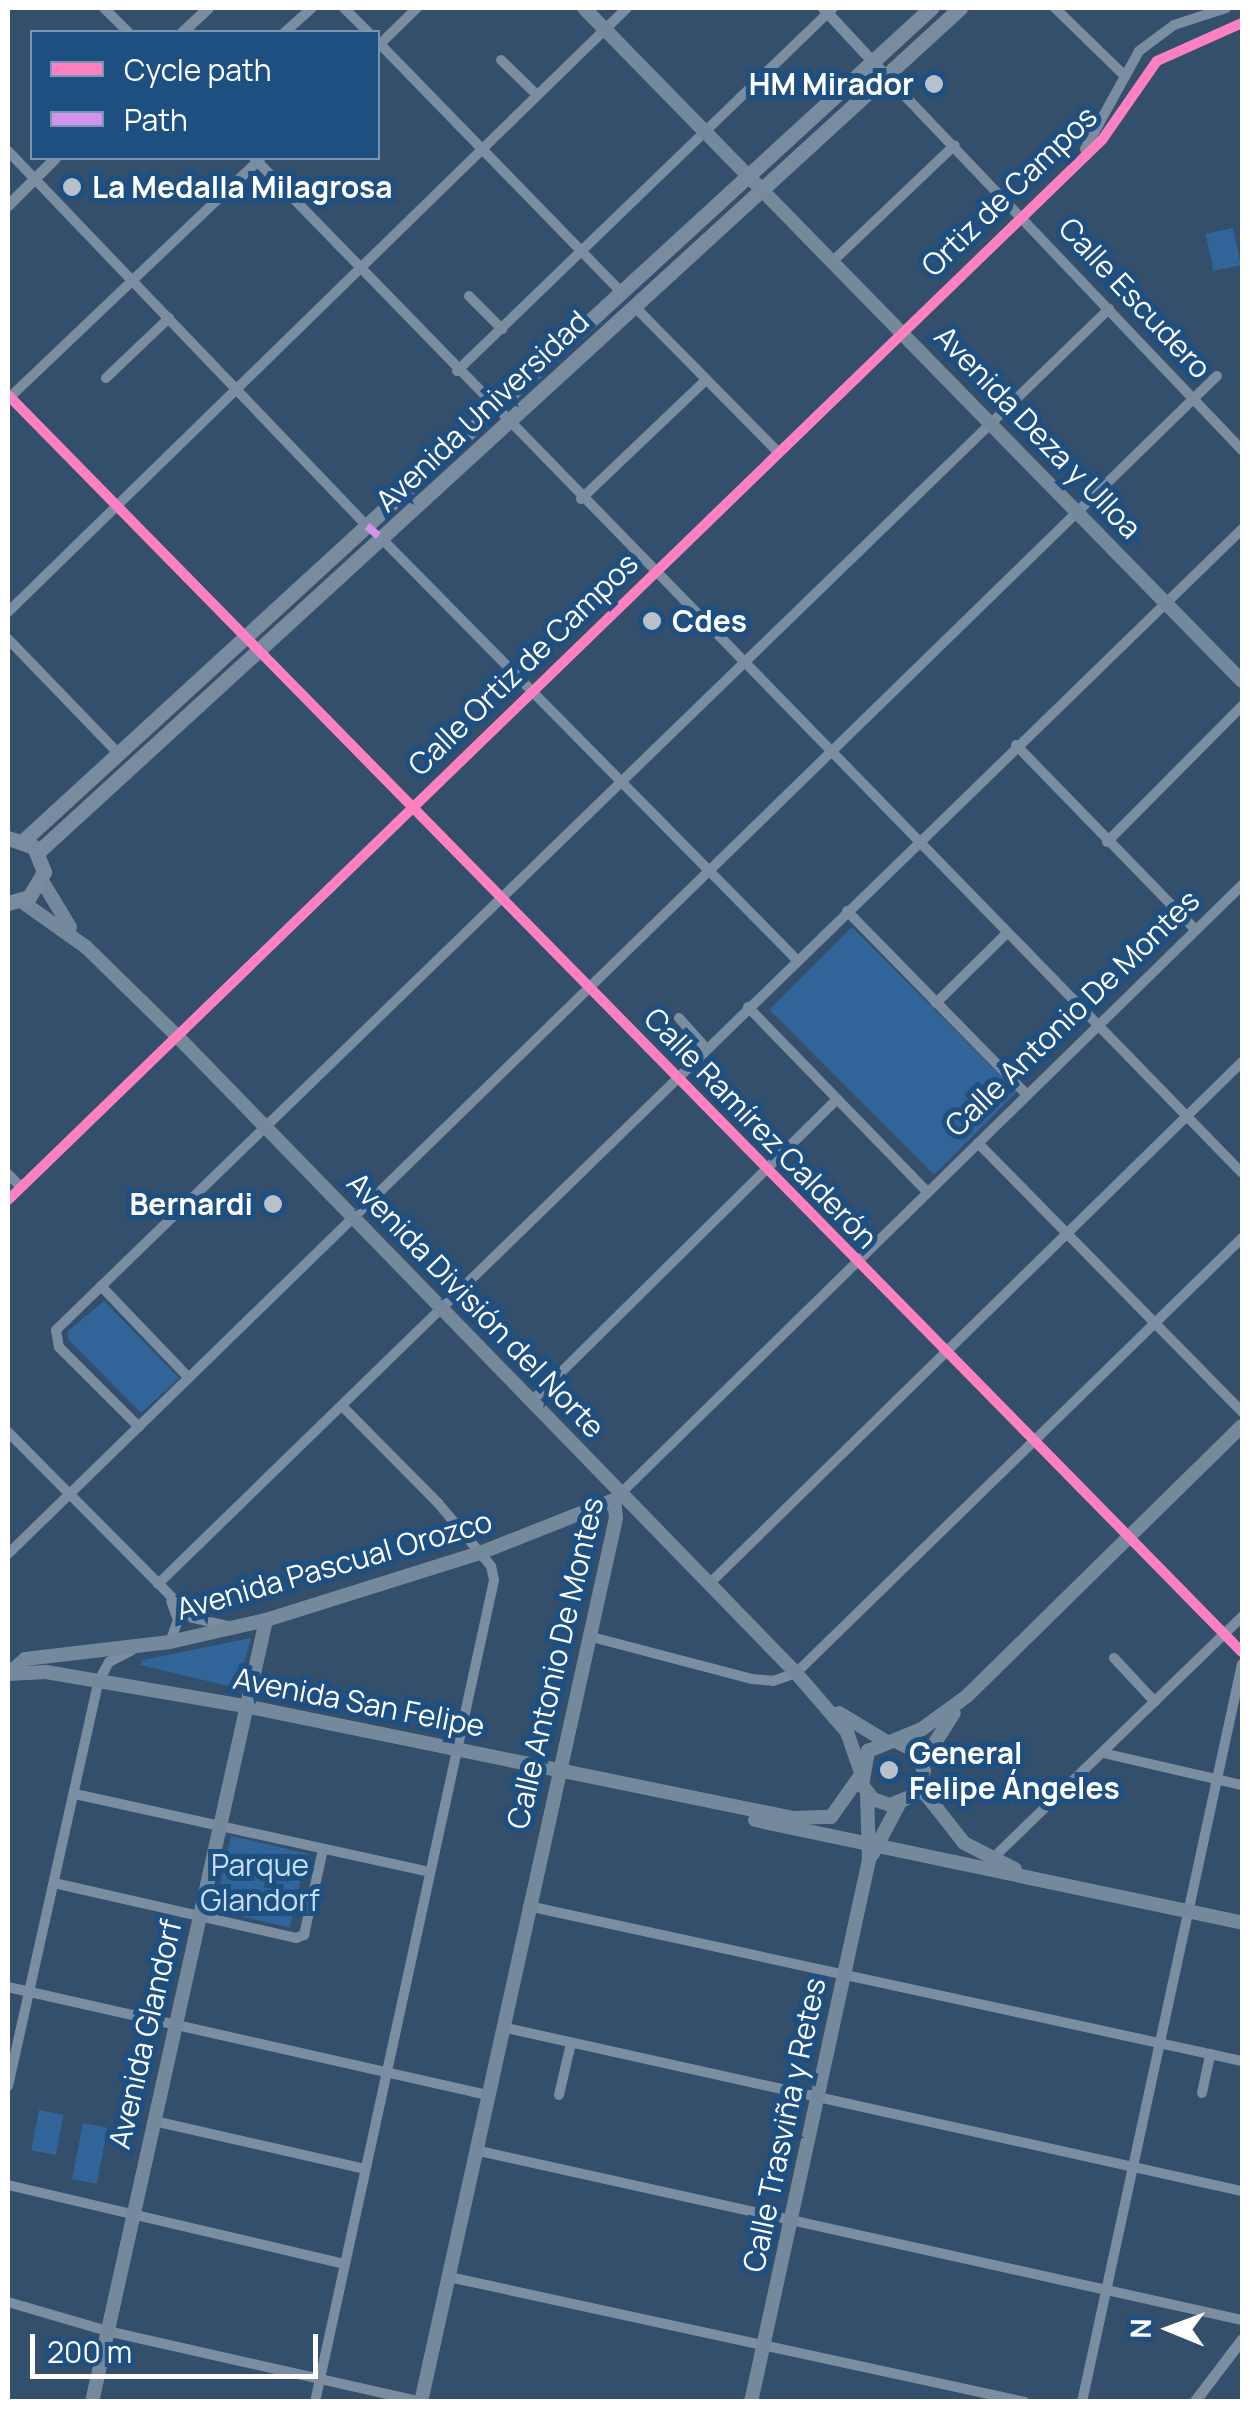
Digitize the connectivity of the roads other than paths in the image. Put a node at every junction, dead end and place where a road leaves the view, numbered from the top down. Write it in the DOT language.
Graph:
graph roads {
  1 [pos="104,8"];
  2 [pos="208,8"];
  3 [pos="312,8"];
  4 [pos="344,8"];
  5 [pos="417,8"];
  6 [pos="584,8"];
  7 [pos="627,8"];
  8 [pos="931,8"];
  9 [pos="960,8"];
  10 [pos="1055,8"];
  11 [pos="1226,8"];
  12 [pos="828,9"];
  13 [pos="1242,23"];
  14 [pos="606,29"];
  15 [pos="126,30"];
  16 [pos="184,30"];
  17 [pos="288,30"];
  18 [pos="366,30"];
  19 [pos="380,42"];
  20 [pos="380,46"];
  21 [pos="501,60"];
  22 [pos="873,61"];
  23 [pos="886,75"];
  24 [pos="1124,75"];
  25 [pos="1135,89"];
  26 [pos="537,95"];
  27 [pos="707,132"];
  28 [pos="955,145"];
  29 [pos="482,147"];
  30 [pos="8,151"];
  31 [pos="1079,158"];
  32 [pos="53,160"];
  33 [pos="257,160"];
  34 [pos="259,160"];
  35 [pos="34,178"];
  36 [pos="756,184"];
  37 [pos="8,204"];
  38 [pos="1021,213"];
  39 [pos="583,253"];
  40 [pos="833,261"];
  41 [pos="362,266"];
  42 [pos="132,279"];
  43 [pos="469,296"];
  44 [pos="629,300"];
  45 [pos="1109,308"];
  46 [pos="169,318"];
  47 [pos="502,329"];
  48 [pos="901,330"];
  49 [pos="458,371"];
  50 [pos="1218,376"];
  51 [pos="106,378"];
  52 [pos="706,380"];
  53 [pos="236,387"];
  54 [pos="8,398"];
  55 [pos="1194,398"];
  56 [pos="496,410"];
  57 [pos="508,424"];
  58 [pos="990,424"];
  59 [pos="1242,450"];
  60 [pos="777,451"];
  61 [pos="581,499"];
  62 [pos="114,504"];
  63 [pos="1078,511"];
  64 [pos="368,526"];
  65 [pos="1242,529"];
  66 [pos="384,540"];
  67 [pos="653,572"];
  68 [pos="1165,602"];
  69 [pos="8,612"];
  70 [pos="243,638"];
  71 [pos="8,639"];
  72 [pos="258,654"];
  73 [pos="742,663"];
  74 [pos="1242,680"];
  75 [pos="532,690"];
  76 [pos="1242,706"];
  77 [pos="1016,746"];
  78 [pos="118,752"];
  79 [pos="830,752"];
  80 [pos="621,779"];
  81 [pos="410,808"];
  82 [pos="16,839"];
  83 [pos="916,840"];
  84 [pos="1107,842"];
  85 [pos="38,852"];
  86 [pos="710,870"];
  87 [pos="42,881"];
  88 [pos="1242,885"];
  89 [pos="500,897"];
  90 [pos="14,902"];
  91 [pos="847,912"];
  92 [pos="1196,930"];
  93 [pos="1007,933"];
  94 [pos="86,947"];
  95 [pos="797,960"];
  96 [pos="588,987"];
  97 [pos="936,1002"];
  98 [pos="748,1007"];
  99 [pos="679,1018"];
  100 [pos="1098,1026"];
  101 [pos="176,1036"];
  102 [pos="706,1048"];
  103 [pos="1242,1062"];
  104 [pos="676,1077"];
  105 [pos="1027,1094"];
  106 [pos="837,1099"];
  107 [pos="1187,1117"];
  108 [pos="265,1128"];
  109 [pos="978,1143"];
  110 [pos="766,1168"];
  111 [pos="1242,1173"];
  112 [pos="8,1174"];
  113 [pos="21,1187"];
  114 [pos="927,1192"];
  115 [pos="8,1200"];
  116 [pos="352,1218"];
  117 [pos="1067,1234"];
  118 [pos="1242,1238"];
  119 [pos="856,1261"];
  120 [pos="101,1286"];
  121 [pos="441,1311"];
  122 [pos="1155,1323"];
  123 [pos="946,1352"];
  124 [pos="189,1378"];
  125 [pos="532,1400"];
  126 [pos="344,1406"];
  127 [pos="1242,1412"];
  128 [pos="139,1426"];
  129 [pos="1242,1426"];
  130 [pos="8,1432"];
  131 [pos="1034,1442"];
  132 [pos="69,1495"];
  133 [pos="618,1497"];
  134 [pos="1128,1538"];
  135 [pos="480,1553"];
  136 [pos="8,1554"];
  137 [pos="158,1584"];
  138 [pos="709,1584"];
  139 [pos="168,1596"];
  140 [pos="1242,1617"];
  141 [pos="266,1620"];
  142 [pos="239,1627"];
  143 [pos="588,1636"];
  144 [pos="1223,1637"];
  145 [pos="170,1642"];
  146 [pos="151,1644"];
  147 [pos="1242,1652"];
  148 [pos="1114,1658"];
  149 [pos="1242,1664"];
  150 [pos="796,1673"];
  151 [pos="8,1674"];
  152 [pos="98,1682"];
  153 [pos="967,1696"];
  154 [pos="1155,1702"];
  155 [pos="824,1703"];
  156 [pos="245,1706"];
  157 [pos="891,1741"];
  158 [pos="458,1750"];
  159 [pos="1104,1752"];
  160 [pos="922,1763"];
  161 [pos="559,1772"];
  162 [pos="860,1772"];
  163 [pos="1217,1780"];
  164 [pos="1242,1785"];
  165 [pos="920,1788"];
  166 [pos="867,1793"];
  167 [pos="75,1794"];
  168 [pos="697,1802"];
  169 [pos="899,1804"];
  170 [pos="218,1825"];
  171 [pos="323,1849"];
  172 [pos="871,1851"];
  173 [pos="992,1860"];
  174 [pos="430,1872"];
  175 [pos="1044,1879"];
  176 [pos="54,1884"];
  177 [pos="528,1906"];
  178 [pos="1189,1911"];
  179 [pos="199,1917"];
  180 [pos="1242,1923"];
  181 [pos="845,1974"];
  182 [pos="8,1988"];
  183 [pos="28,1992"];
  184 [pos="174,2026"];
  185 [pos="502,2027"];
  186 [pos="571,2042"];
  187 [pos="1160,2042"];
  188 [pos="1210,2054"];
  189 [pos="1242,2061"];
  190 [pos="386,2072"];
  191 [pos="8,2086"];
  192 [pos="1202,2093"];
  193 [pos="488,2095"];
  194 [pos="559,2095"];
  195 [pos="818,2098"];
  196 [pos="154,2121"];
  197 [pos="475,2150"];
  198 [pos="1134,2166"];
  199 [pos="365,2169"];
  200 [pos="8,2185"];
  201 [pos="1242,2192"];
  202 [pos="133,2216"];
  203 [pos="792,2222"];
  204 [pos="344,2264"];
  205 [pos="449,2276"];
  206 [pos="1106,2290"];
  207 [pos="8,2302"];
  208 [pos="1242,2320"];
  209 [pos="107,2331"];
  210 [pos="1242,2339"];
  211 [pos="764,2345"];
  212 [pos="320,2377"];
  213 [pos="422,2401"];
  214 [pos="92,2402"];
  215 [pos="315,2402"];
  216 [pos="751,2402"];
  217 [pos="1025,2402"];
  218 [pos="1082,2402"];
  219 [pos="1194,2402"];
  1 -- 15 [label="street"];
  2 -- 16 [label="street"];
  3 -- 17 [label="street"];
  4 -- 18 [label="street"];
  5 -- 19 [label="street"];
  6 -- 14 [label="main road, Avenida Deza y Ulloa"];
  7 -- 14 [label="street"];
  8 -- 22 [label="main road, Avenida Universidad"];
  9 -- 23 [label="main road, Avenida Universidad"];
  10 -- 24 [label="street"];
  11 -- 24 [label="street, Ortiz de Campos"];
  12 -- 22 [label="street, Calle Escudero"];
  12 -- 27 [label="street"];
  13 -- 25 [label="street, Ortiz de Campos"];
  14 -- 26 [label="street"];
  14 -- 27 [label="main road, Avenida Deza y Ulloa"];
  20 -- 29 [label="street"];
  21 -- 26 [label="street"];
  22 -- 23 [label="street, Calle Escudero"];
  22 -- 36 [label="main road, Avenida Universidad"];
  23 -- 28 [label="street, Calle Escudero"];
  23 -- 36 [label="main road, Avenida Universidad"];
  24 -- 25 [label="street"];
  24 -- 31 [label="street, Ortiz de Campos"];
  25 -- 31 [label="street, Ortiz de Campos"];
  26 -- 29 [label="street"];
  27 -- 36 [label="main road, Avenida Deza y Ulloa"];
  27 -- 39 [label="street"];
  28 -- 38 [label="street, Calle Escudero"];
  28 -- 40 [label="street"];
  29 -- 39 [label="street"];
  29 -- 41 [label="street"];
  30 -- 35 [label="street"];
  31 -- 38 [label="street, Ortiz de Campos"];
  32 -- 35 [label="street"];
  33 -- 42 [label="street"];
  34 -- 41 [label="street"];
  35 -- 37 [label="street"];
  35 -- 42 [label="street"];
  36 -- 40 [label="main road, Avenida Deza y Ulloa"];
  36 -- 44 [label="main road, Avenida Universidad"];
  38 -- 45 [label="street, Calle Escudero"];
  38 -- 48 [label="street, Ortiz de Campos"];
  39 -- 44 [label="street"];
  39 -- 47 [label="street"];
  40 -- 48 [label="main road, Avenida Deza y Ulloa"];
  41 -- 49 [label="street"];
  41 -- 53 [label="street"];
  42 -- 46 [label="street"];
  42 -- 54 [label="street"];
  43 -- 47 [label="street"];
  44 -- 52 [label="street"];
  44 -- 56 [label="main road, Avenida Universidad"];
  44 -- 57 [label="main road, Avenida Universidad"];
  45 -- 55 [label="street, Calle Escudero"];
  45 -- 58 [label="street"];
  46 -- 51 [label="street"];
  46 -- 53 [label="street"];
  47 -- 49 [label="street"];
  48 -- 58 [label="main road, Avenida Deza y Ulloa"];
  48 -- 60 [label="street, Calle Ortiz de Campos"];
  49 -- 56 [label="street"];
  50 -- 55 [label="street"];
  52 -- 60 [label="street"];
  52 -- 61 [label="street"];
  53 -- 62 [label="street"];
  53 -- 64 [label="street"];
  54 -- 62 [label="street, Calle Ramírez Calderón"];
  55 -- 59 [label="street, Calle Escudero"];
  55 -- 63 [label="street"];
  56 -- 57 [label="street"];
  56 -- 64 [label="main road, Avenida Universidad"];
  57 -- 61 [label="street"];
  57 -- 66 [label="main road, Avenida Universidad"];
  58 -- 63 [label="main road, Avenida Deza y Ulloa"];
  58 -- 73 [label="street"];
  60 -- 67 [label="street, Calle Ortiz de Campos"];
  61 -- 67 [label="street"];
  62 -- 69 [label="street"];
  62 -- 70 [label="street, Calle Ramírez Calderón"];
  63 -- 68 [label="main road, Avenida Deza y Ulloa"];
  63 -- 79 [label="street"];
  64 -- 70 [label="main road, Avenida Universidad"];
  65 -- 68 [label="street"];
  66 -- 72 [label="main road, Avenida Universidad"];
  66 -- 75 [label="street"];
  67 -- 73 [label="street"];
  67 -- 75 [label="street, Calle Ortiz de Campos"];
  68 -- 74 [label="main road, Avenida Deza y Ulloa"];
  68 -- 77 [label="street"];
  70 -- 72 [label="street, Calle Ramírez Calderón"];
  70 -- 78 [label="main road, Avenida Universidad"];
  71 -- 78 [label="street"];
  72 -- 81 [label="street, Calle Ramírez Calderón"];
  72 -- 85 [label="main road, Avenida Universidad"];
  73 -- 79 [label="street"];
  73 -- 80 [label="street"];
  75 -- 80 [label="street"];
  75 -- 81 [label="street, Calle Ortiz de Campos"];
  76 -- 84 [label="street"];
  77 -- 83 [label="street"];
  77 -- 84 [label="street"];
  78 -- 82 [label="main road, Avenida Universidad"];
  79 -- 83 [label="street"];
  79 -- 86 [label="street"];
  80 -- 86 [label="street"];
  80 -- 89 [label="street"];
  81 -- 89 [label="street, Calle Ramírez Calderón"];
  81 -- 101 [label="street, Calle Ortiz de Campos"];
  82 -- 85 [label="main road, Avenida Universidad"];
  83 -- 91 [label="street"];
  83 -- 93 [label="street"];
  84 -- 92 [label="street"];
  85 -- 87 [label="main road"];
  86 -- 95 [label="street"];
  86 -- 96 [label="street"];
  87 -- 90 [label="main road"];
  87 -- 94 [label="main road, Avenida División del Norte"];
  88 -- 92 [label="street, Calle Antonio De Montes"];
  89 -- 96 [label="street, Calle Ramírez Calderón"];
  89 -- 108 [label="street"];
  90 -- 94 [label="main road, Avenida División del Norte"];
  91 -- 95 [label="street"];
  91 -- 97 [label="street"];
  92 -- 100 [label="street, Calle Antonio De Montes"];
  93 -- 97 [label="street"];
  93 -- 100 [label="street"];
  94 -- 101 [label="main road, Avenida División del Norte"];
  95 -- 98 [label="street"];
  96 -- 104 [label="street, Calle Ramírez Calderón"];
  96 -- 116 [label="street"];
  97 -- 105 [label="street"];
  98 -- 102 [label="street"];
  98 -- 106 [label="street"];
  99 -- 102 [label="street"];
  100 -- 105 [label="street, Calle Antonio De Montes"];
  100 -- 107 [label="street"];
  101 -- 108 [label="main road, Avenida División del Norte"];
  101 -- 113 [label="street, Calle Ortiz de Campos"];
  102 -- 104 [label="street"];
  103 -- 107 [label="street"];
  104 -- 110 [label="street, Calle Ramírez Calderón"];
  104 -- 121 [label="street"];
  105 -- 109 [label="street, Calle Antonio De Montes"];
  106 -- 110 [label="street"];
  106 -- 114 [label="street"];
  107 -- 111 [label="street"];
  107 -- 117 [label="street"];
  108 -- 116 [label="main road, Avenida División del Norte"];
  108 -- 120 [label="street"];
  109 -- 114 [label="street, Calle Antonio De Montes"];
  109 -- 117 [label="street"];
  110 -- 119 [label="street, Calle Ramírez Calderón"];
  110 -- 125 [label="street"];
  112 -- 113 [label="street"];
  113 -- 115 [label="street, Calle Ortiz de Campos"];
  114 -- 119 [label="street, Calle Antonio De Montes"];
  116 -- 121 [label="main road, Avenida División del Norte"];
  116 -- 124 [label="street"];
  117 -- 122 [label="street"];
  117 -- 123 [label="street"];
  118 -- 122 [label="street"];
  119 -- 123 [label="street, Calle Ramírez Calderón"];
  119 -- 133 [label="street, Calle Antonio De Montes"];
  120 -- 124 [label="street"];
  120 -- 128 [label="street"];
  121 -- 125 [label="main road, Avenida División del Norte"];
  121 -- 126 [label="street"];
  122 -- 127 [label="street"];
  122 -- 131 [label="street"];
  123 -- 131 [label="street, Calle Ramírez Calderón"];
  123 -- 138 [label="street"];
  124 -- 128 [label="street"];
  125 -- 133 [label="main road, Avenida División del Norte"];
  126 -- 135 [label="street"];
  126 -- 137 [label="street"];
  128 -- 132 [label="street"];
  129 -- 134 [label="main road"];
  130 -- 132 [label="street"];
  131 -- 134 [label="street, Calle Ramírez Calderón"];
  131 -- 150 [label="street"];
  132 -- 136 [label="street"];
  132 -- 137 [label="street"];
  133 -- 135 [label="main road, Avenida Pascual Orozco"];
  133 -- 138 [label="main road, Avenida División del Norte"];
  133 -- 143 [label="main road, Calle Antonio De Montes"];
  134 -- 144 [label="street, Calle Ramírez Calderón"];
  134 -- 153 [label="main road"];
  135 -- 141 [label="main road, Avenida Pascual Orozco"];
  135 -- 158 [label="street"];
  137 -- 139 [label="street"];
  138 -- 150 [label="main road, Avenida División del Norte"];
  139 -- 142 [label="street"];
  139 -- 145 [label="street"];
  140 -- 144 [label="street"];
  141 -- 142 [label="main road, Avenida Pascual Orozco"];
  141 -- 156 [label="main road, Avenida Glandorf"];
  142 -- 145 [label="main road, Avenida Pascual Orozco"];
  143 -- 150 [label="street"];
  143 -- 161 [label="main road, Calle Antonio De Montes"];
  144 -- 147 [label="street, Calle Ramírez Calderón"];
  144 -- 154 [label="street"];
  145 -- 146 [label="main road, Avenida Pascual Orozco"];
  146 -- 151 [label="main road, Avenida Pascual Orozco"];
  146 -- 152 [label="street"];
  148 -- 154 [label="street"];
  149 -- 163 [label="street"];
  150 -- 155 [label="main road, Avenida División del Norte"];
  151 -- 152 [label="main road, Avenida San Felipe"];
  152 -- 156 [label="main road, Avenida San Felipe"];
  152 -- 167 [label="street"];
  153 -- 157 [label="main road"];
  153 -- 160 [label="main road"];
  154 -- 159 [label="street"];
  155 -- 157 [label="main road, Avenida División del Norte"];
  155 -- 162 [label="main road, Avenida División del Norte"];
  156 -- 158 [label="main road, Avenida San Felipe"];
  156 -- 170 [label="main road, Avenida Glandorf"];
  157 -- 160 [label="main road"];
  157 -- 162 [label="main road"];
  158 -- 161 [label="main road, Avenida San Felipe"];
  158 -- 174 [label="street"];
  159 -- 163 [label="street"];
  159 -- 173 [label="street"];
  160 -- 165 [label="main road"];
  161 -- 168 [label="main road, Avenida San Felipe"];
  161 -- 177 [label="main road, Calle Antonio De Montes"];
  162 -- 166 [label="main road"];
  162 -- 168 [label="main road, Avenida San Felipe"];
  163 -- 164 [label="street"];
  163 -- 178 [label="street"];
  165 -- 169 [label="main road"];
  165 -- 173 [label="main road, Avenida San Felipe"];
  166 -- 169 [label="main road"];
  166 -- 172 [label="main road, Calle Trasviña y Retes"];
  167 -- 170 [label="street"];
  167 -- 176 [label="street"];
  168 -- 172 [label="main road, Avenida San Felipe"];
  169 -- 172 [label="main road, Calle Trasviña y Retes"];
  170 -- 171 [label="street"];
  170 -- 179 [label="main road, Avenida Glandorf"];
  171 -- 174 [label="street"];
  171 -- 179 [label="street"];
  172 -- 175 [label="main road, Avenida San Felipe"];
  172 -- 181 [label="main road, Calle Trasviña y Retes"];
  173 -- 175 [label="main road, Avenida San Felipe"];
  174 -- 190 [label="street"];
  175 -- 178 [label="main road, Avenida San Felipe"];
  176 -- 179 [label="street"];
  176 -- 183 [label="street"];
  177 -- 181 [label="street"];
  177 -- 185 [label="main road, Calle Antonio De Montes"];
  178 -- 180 [label="main road, Avenida San Felipe"];
  178 -- 187 [label="street"];
  179 -- 184 [label="main road, Avenida Glandorf"];
  181 -- 187 [label="street"];
  181 -- 195 [label="main road, Calle Trasviña y Retes"];
  182 -- 183 [label="street"];
  183 -- 184 [label="street"];
  183 -- 191 [label="street"];
  184 -- 190 [label="street"];
  184 -- 196 [label="main road, Avenida Glandorf"];
  185 -- 186 [label="street"];
  185 -- 193 [label="main road, Calle Antonio De Montes"];
  186 -- 194 [label="street"];
  186 -- 195 [label="street"];
  187 -- 188 [label="street"];
  187 -- 198 [label="street"];
  188 -- 189 [label="street"];
  188 -- 192 [label="street"];
  190 -- 193 [label="street"];
  190 -- 199 [label="street"];
  193 -- 197 [label="main road, Calle Antonio De Montes"];
  195 -- 198 [label="street"];
  195 -- 203 [label="main road, Calle Trasviña y Retes"];
  196 -- 199 [label="street"];
  196 -- 202 [label="main road, Avenida Glandorf"];
  197 -- 203 [label="street"];
  197 -- 205 [label="main road, Calle Antonio De Montes"];
  198 -- 201 [label="street"];
  198 -- 206 [label="street"];
  199 -- 204 [label="street"];
  200 -- 202 [label="street"];
  202 -- 204 [label="street"];
  202 -- 209 [label="main road, Avenida Glandorf"];
  203 -- 206 [label="street"];
  203 -- 211 [label="main road, Calle Trasviña y Retes"];
  204 -- 212 [label="street"];
  205 -- 211 [label="street"];
  205 -- 213 [label="main road, Calle Antonio De Montes"];
  206 -- 208 [label="street"];
  206 -- 218 [label="street"];
  207 -- 209 [label="street"];
  209 -- 212 [label="street"];
  209 -- 214 [label="main road, Avenida Glandorf"];
  210 -- 219 [label="street"];
  211 -- 216 [label="main road, Calle Trasviña y Retes"];
  211 -- 217 [label="street"];
  212 -- 213 [label="street"];
  212 -- 215 [label="street"];
}
